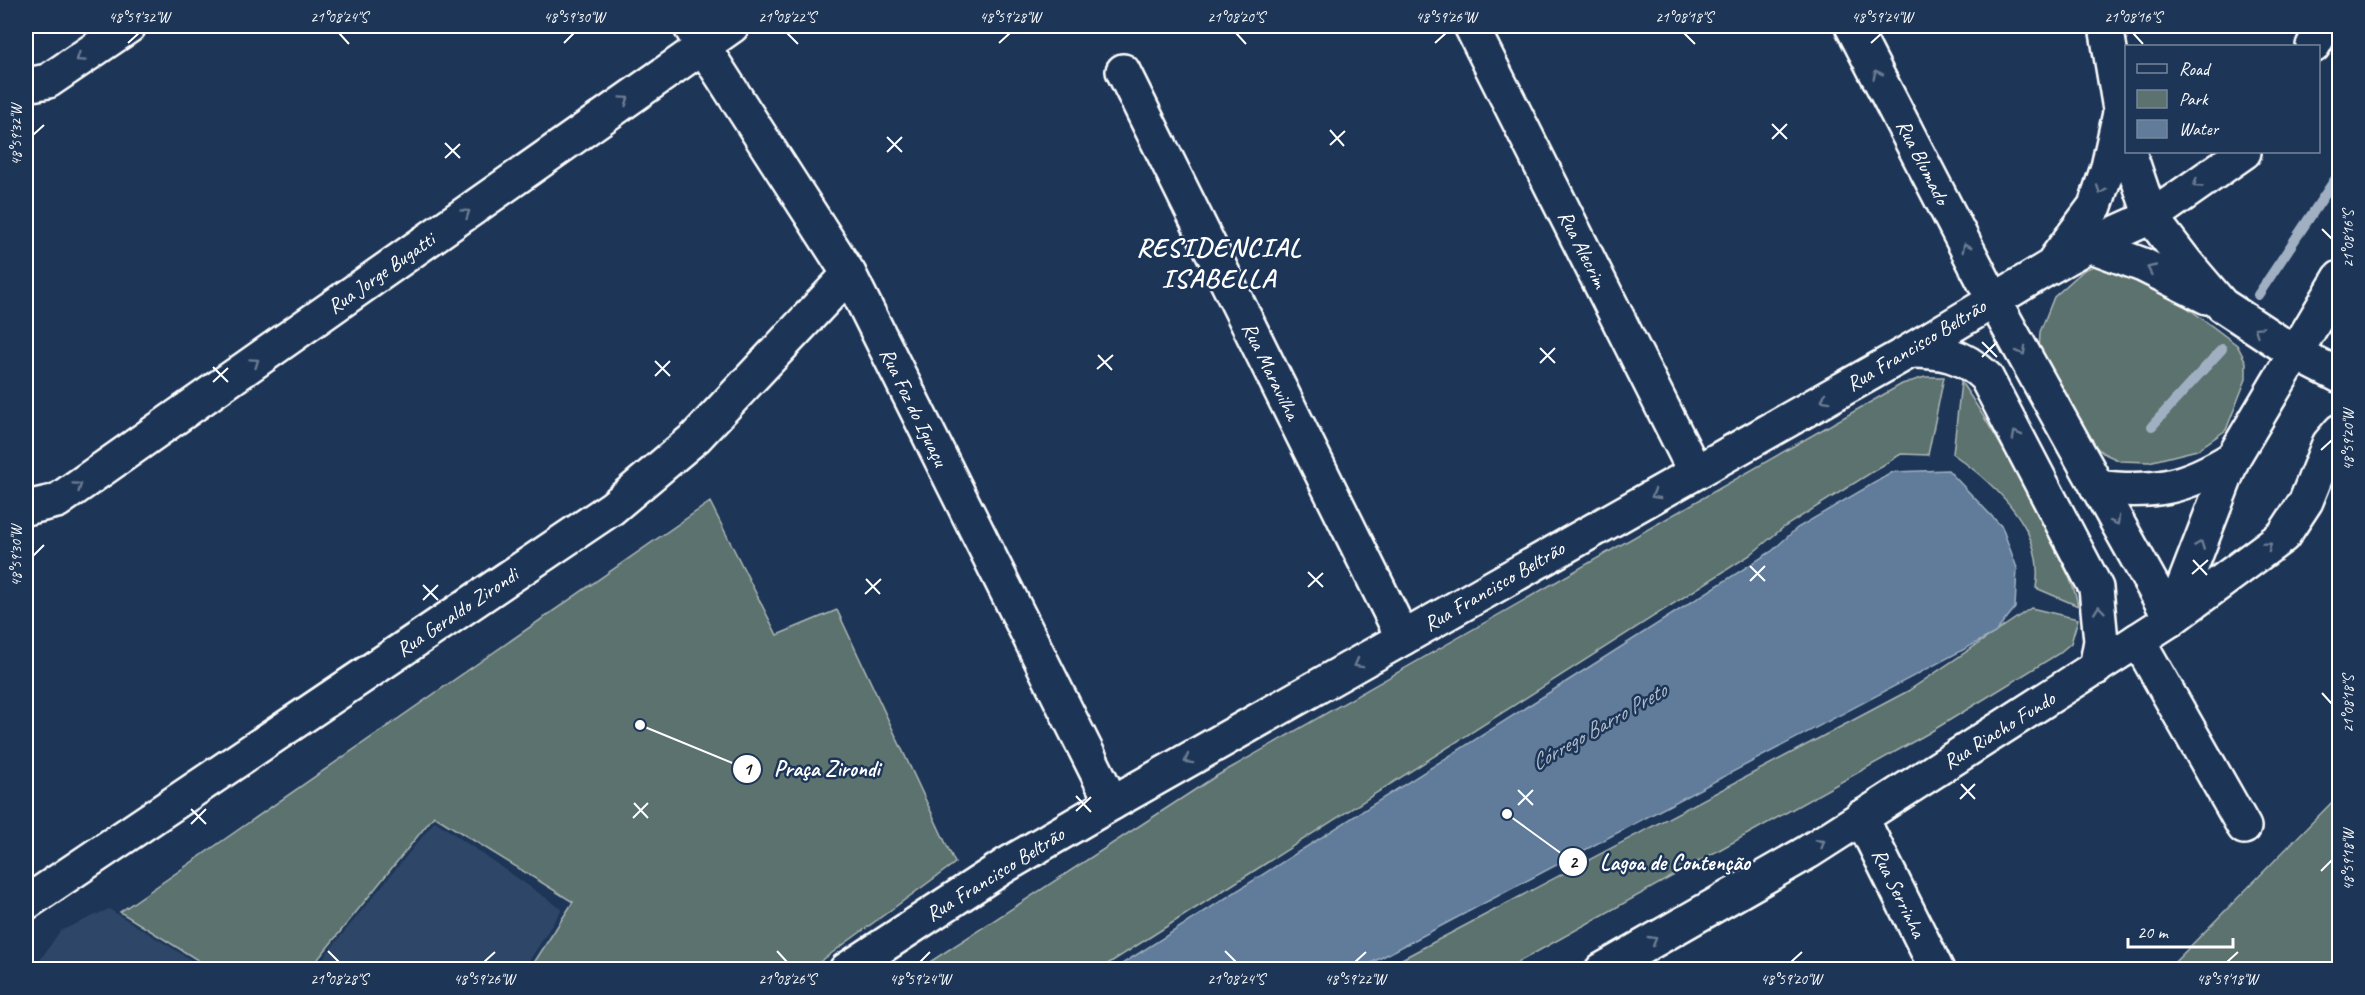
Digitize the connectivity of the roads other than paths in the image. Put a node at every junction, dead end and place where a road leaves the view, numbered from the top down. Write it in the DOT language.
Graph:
graph roads {
  1 [pos="129,26"];
  2 [pos="732,26"];
  3 [pos="1471,26"];
  4 [pos="1852,26"];
  5 [pos="2106,26"];
  6 [pos="2324,26"];
  7 [pos="697,35"];
  8 [pos="2314,45"];
  9 [pos="1123,71"];
  10 [pos="26,85"];
  11 [pos="2122,111"];
  12 [pos="2129,153"];
  13 [pos="2243,153"];
  14 [pos="2151,217"];
  15 [pos="2089,245"];
  16 [pos="2048,268"];
  17 [pos="849,274"];
  18 [pos="2340,278"];
  19 [pos="1993,299"];
  20 [pos="2222,305"];
  21 [pos="1910,351"];
  22 [pos="2295,353"];
  23 [pos="2340,376"];
  24 [pos="2340,431"];
  25 [pos="2233,458"];
  26 [pos="1695,472"];
  27 [pos="2097,487"];
  28 [pos="26,508"];
  29 [pos="2171,619"];
  30 [pos="1403,638"];
  31 [pos="2138,640"];
  32 [pos="2096,668"];
  33 [pos="1112,803"];
  34 [pos="1862,817"];
  35 [pos="2244,827"];
  36 [pos="26,903"];
  37 [pos="846,969"];
  38 [pos="1602,969"];
  39 [pos="1937,969"];
  1 -- 10 [label="street, one-way"];
  2 -- 7 [label="street, Rua Jorge Bugatti"];
  3 -- 26 [label="street, Rua Alecrim"];
  19 -- 4 [label="street, Rua Blumado, one-way"];
  5 -- 11 [label="street"];
  6 -- 8 [label="street"];
  7 -- 17 [label="street, Rua Foz do Iguaçu"];
  28 -- 7 [label="street, Rua Jorge Bugatti, one-way"];
  9 -- 30 [label="street, Rua Maravilha"];
  11 -- 16 [label="street, one-way"];
  12 -- 14 [label="street"];
  13 -- 14 [label="street, Rua Francisco Beltrão, one-way"];
  14 -- 15 [label="street, Rua Francisco Beltrão"];
  14 -- 20 [label="street"];
  15 -- 16 [label="street, Rua Francisco Beltrão"];
  20 -- 15 [label="street, one-way"];
  16 -- 19 [label="street, Rua Francisco Beltrão"];
  17 -- 33 [label="street, Rua Foz do Iguaçu"];
  17 -- 36 [label="street, Rua Geraldo Zirondi"];
  18 -- 22 [label="street"];
  19 -- 21 [label="street, Rua Francisco Beltrão"];
  19 -- 27 [label="street, Rua Blumado, one-way"];
  22 -- 20 [label="street, one-way"];
  21 -- 26 [label="street, Rua Francisco Beltrão, one-way"];
  32 -- 21 [label="street, one-way"];
  22 -- 23 [label="street"];
  22 -- 25 [label="street"];
  29 -- 24 [label="street, Rua Riacho Fundo, one-way"];
  25 -- 27 [label="street"];
  29 -- 25 [label="street, one-way"];
  26 -- 30 [label="street, Rua Francisco Beltrão, one-way"];
  27 -- 29 [label="street, Rua Blumado, one-way"];
  29 -- 31 [label="street, Rua Riacho Fundo"];
  30 -- 33 [label="street, Rua Francisco Beltrão, one-way"];
  31 -- 32 [label="street, Rua Riacho Fundo"];
  31 -- 35 [label="street"];
  32 -- 34 [label="street, Rua Riacho Fundo"];
  33 -- 37 [label="street, Rua Francisco Beltrão"];
  38 -- 34 [label="street, Rua Riacho Fundo, one-way"];
  34 -- 39 [label="street, Rua Serrinha"];
}
